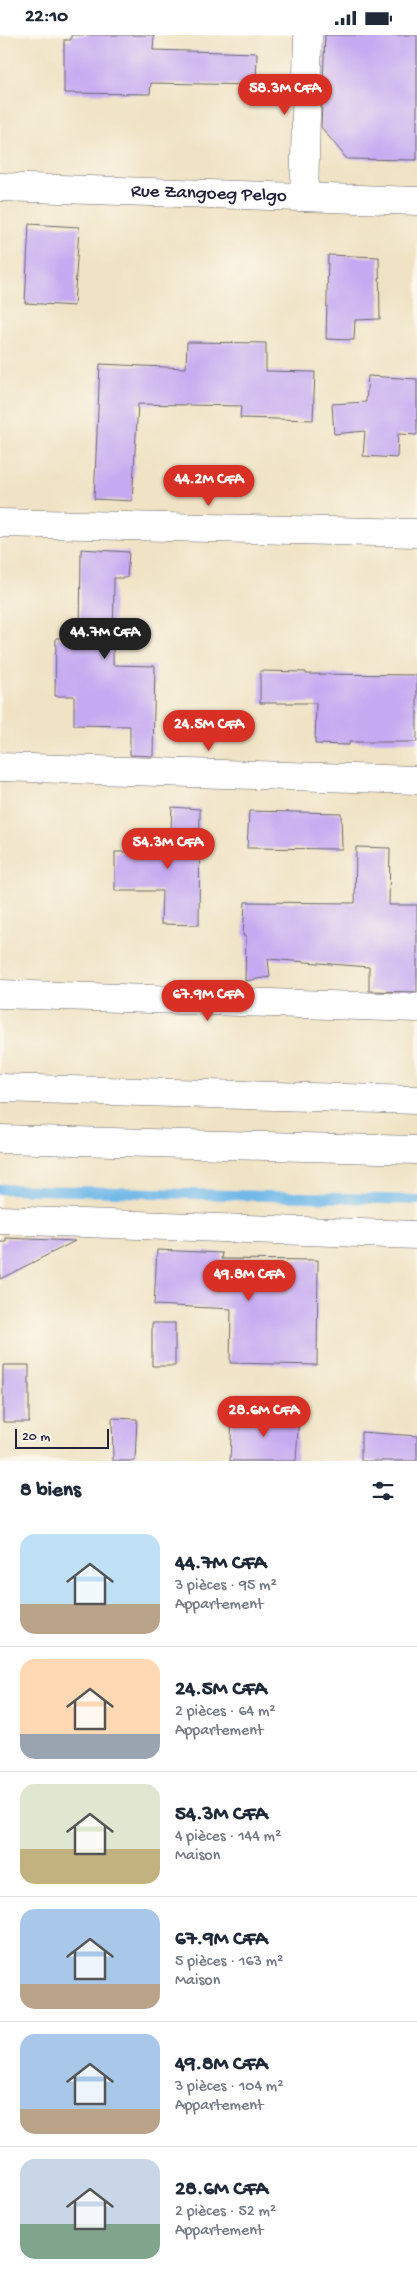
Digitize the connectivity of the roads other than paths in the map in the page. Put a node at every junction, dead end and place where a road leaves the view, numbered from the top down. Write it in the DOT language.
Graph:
graph roads {
  1 [pos="308,35"];
  2 [pos="0,187"];
  3 [pos="304,197"];
  4 [pos="417,201"];
  5 [pos="0,523"];
  6 [pos="417,533"];
  7 [pos="0,767"];
  8 [pos="417,780"];
  9 [pos="0,994"];
  10 [pos="417,1008"];
  11 [pos="0,1088"];
  12 [pos="417,1100"];
  13 [pos="0,1139"];
  14 [pos="417,1150"];
  15 [pos="0,1220"];
  16 [pos="417,1235"];
  1 -- 3 [label="street"];
  2 -- 3 [label="street, Rue Zangoeg Pelgo"];
  3 -- 4 [label="street, Rue Zangoeg Pelgo"];
  5 -- 6 [label="street"];
  7 -- 8 [label="street"];
  9 -- 10 [label="street"];
  11 -- 12 [label="street"];
  13 -- 14 [label="street"];
  15 -- 16 [label="street"];
}
